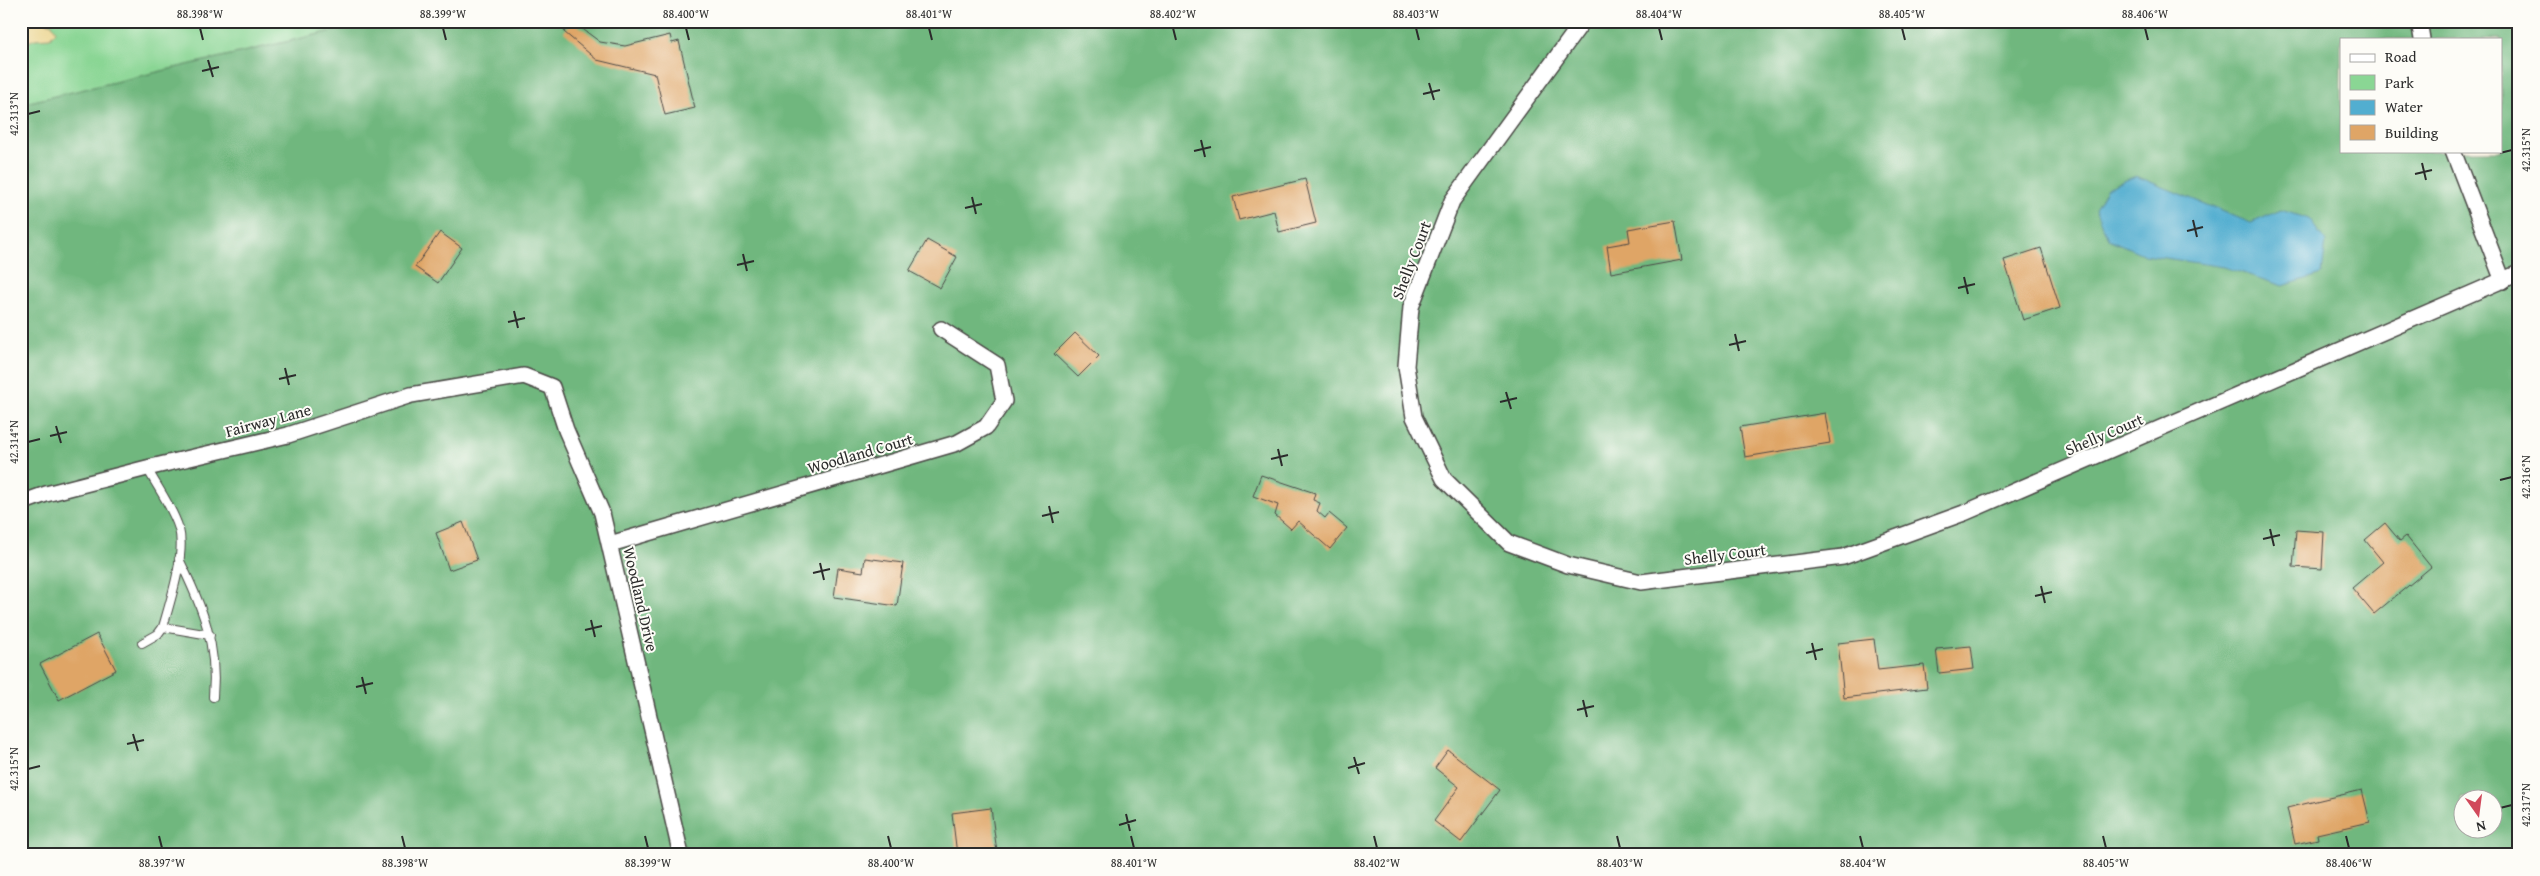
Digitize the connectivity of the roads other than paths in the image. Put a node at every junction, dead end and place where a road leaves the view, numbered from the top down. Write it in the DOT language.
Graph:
graph roads {
  1 [pos="1583,21"];
  2 [pos="2419,21"];
  3 [pos="2422,38"];
  4 [pos="2453,152"];
  5 [pos="2519,273"];
  6 [pos="2503,281"];
  7 [pos="941,329"];
  8 [pos="524,376"];
  9 [pos="146,468"];
  10 [pos="21,503"];
  11 [pos="610,544"];
  12 [pos="179,559"];
  13 [pos="163,627"];
  14 [pos="210,635"];
  15 [pos="142,643"];
  16 [pos="213,698"];
  17 [pos="681,855"];
  1 -- 6 [label="street, Shelly Court"];
  2 -- 3 [label="street"];
  4 -- 6 [label="street"];
  5 -- 6 [label="street, Shelly Court"];
  7 -- 11 [label="street, Woodland Court"];
  8 -- 9 [label="street, Fairway Lane"];
  8 -- 11 [label="street, Woodland Drive"];
  9 -- 10 [label="street, Fairway Lane"];
  9 -- 12 [label="lane"];
  11 -- 17 [label="street, Woodland Drive"];
  12 -- 13 [label="lane"];
  12 -- 14 [label="lane"];
  13 -- 14 [label="lane"];
  13 -- 15 [label="lane"];
  14 -- 16 [label="lane"];
}
